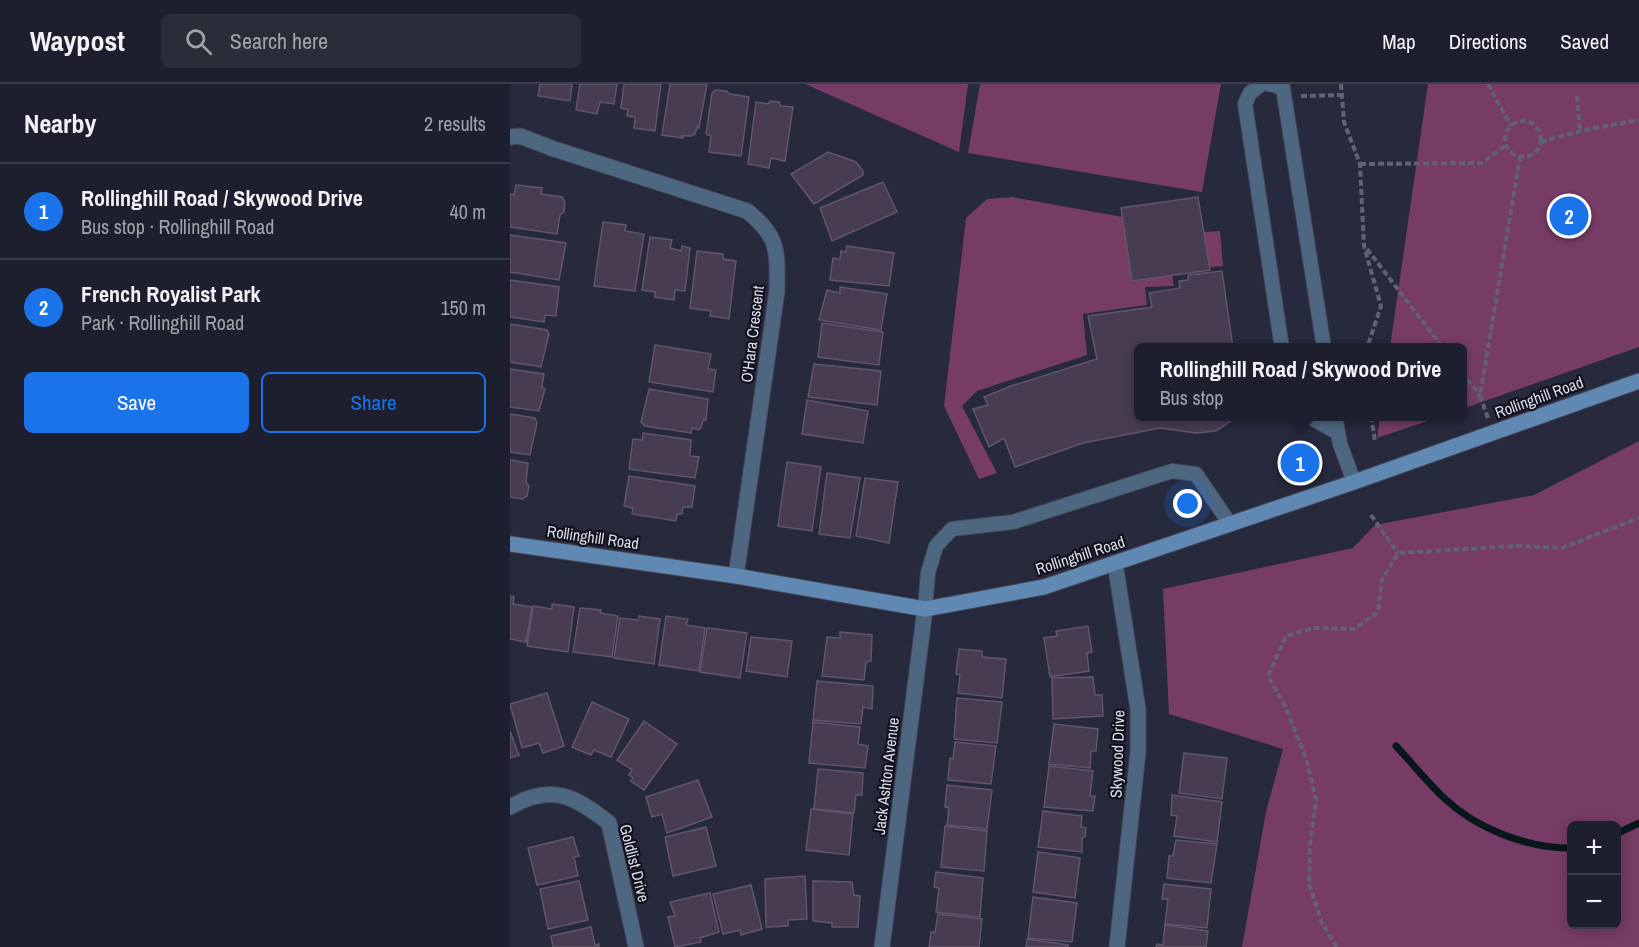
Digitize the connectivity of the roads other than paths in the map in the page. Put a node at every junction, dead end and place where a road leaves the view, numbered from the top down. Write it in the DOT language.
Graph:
graph roads {
  1 [pos="1262,84"];
  2 [pos="1269,84"];
  3 [pos="510,137"];
  4 [pos="1281,343"];
  5 [pos="1323,343"];
  6 [pos="1639,381"];
  7 [pos="1316,421"];
  8 [pos="1336,421"];
  9 [pos="1338,433"];
  10 [pos="1354,482"];
  11 [pos="1230,524"];
  12 [pos="510,544"];
  13 [pos="1115,563"];
  14 [pos="736,576"];
  15 [pos="925,609"];
  16 [pos="510,807"];
  17 [pos="636,947"];
  18 [pos="882,947"];
  19 [pos="1117,947"];
  1 -- 4 [label="lane"];
  2 -- 5 [label="lane"];
  3 -- 14 [label="street, O'Hara Crescent"];
  6 -- 10 [label="street, Rollinghill Road"];
  7 -- 9 [label="lane"];
  8 -- 9 [label="lane"];
  9 -- 10 [label="lane"];
  10 -- 11 [label="street, Rollinghill Road"];
  11 -- 13 [label="street, Rollinghill Road"];
  11 -- 15 [label="lane"];
  12 -- 14 [label="street, Rollinghill Road"];
  13 -- 15 [label="street, Rollinghill Road"];
  13 -- 19 [label="street, Skywood Drive"];
  14 -- 15 [label="street, Rollinghill Road"];
  15 -- 18 [label="street, Jack Ashton Avenue"];
  16 -- 17 [label="street, Goldlist Drive"];
}
